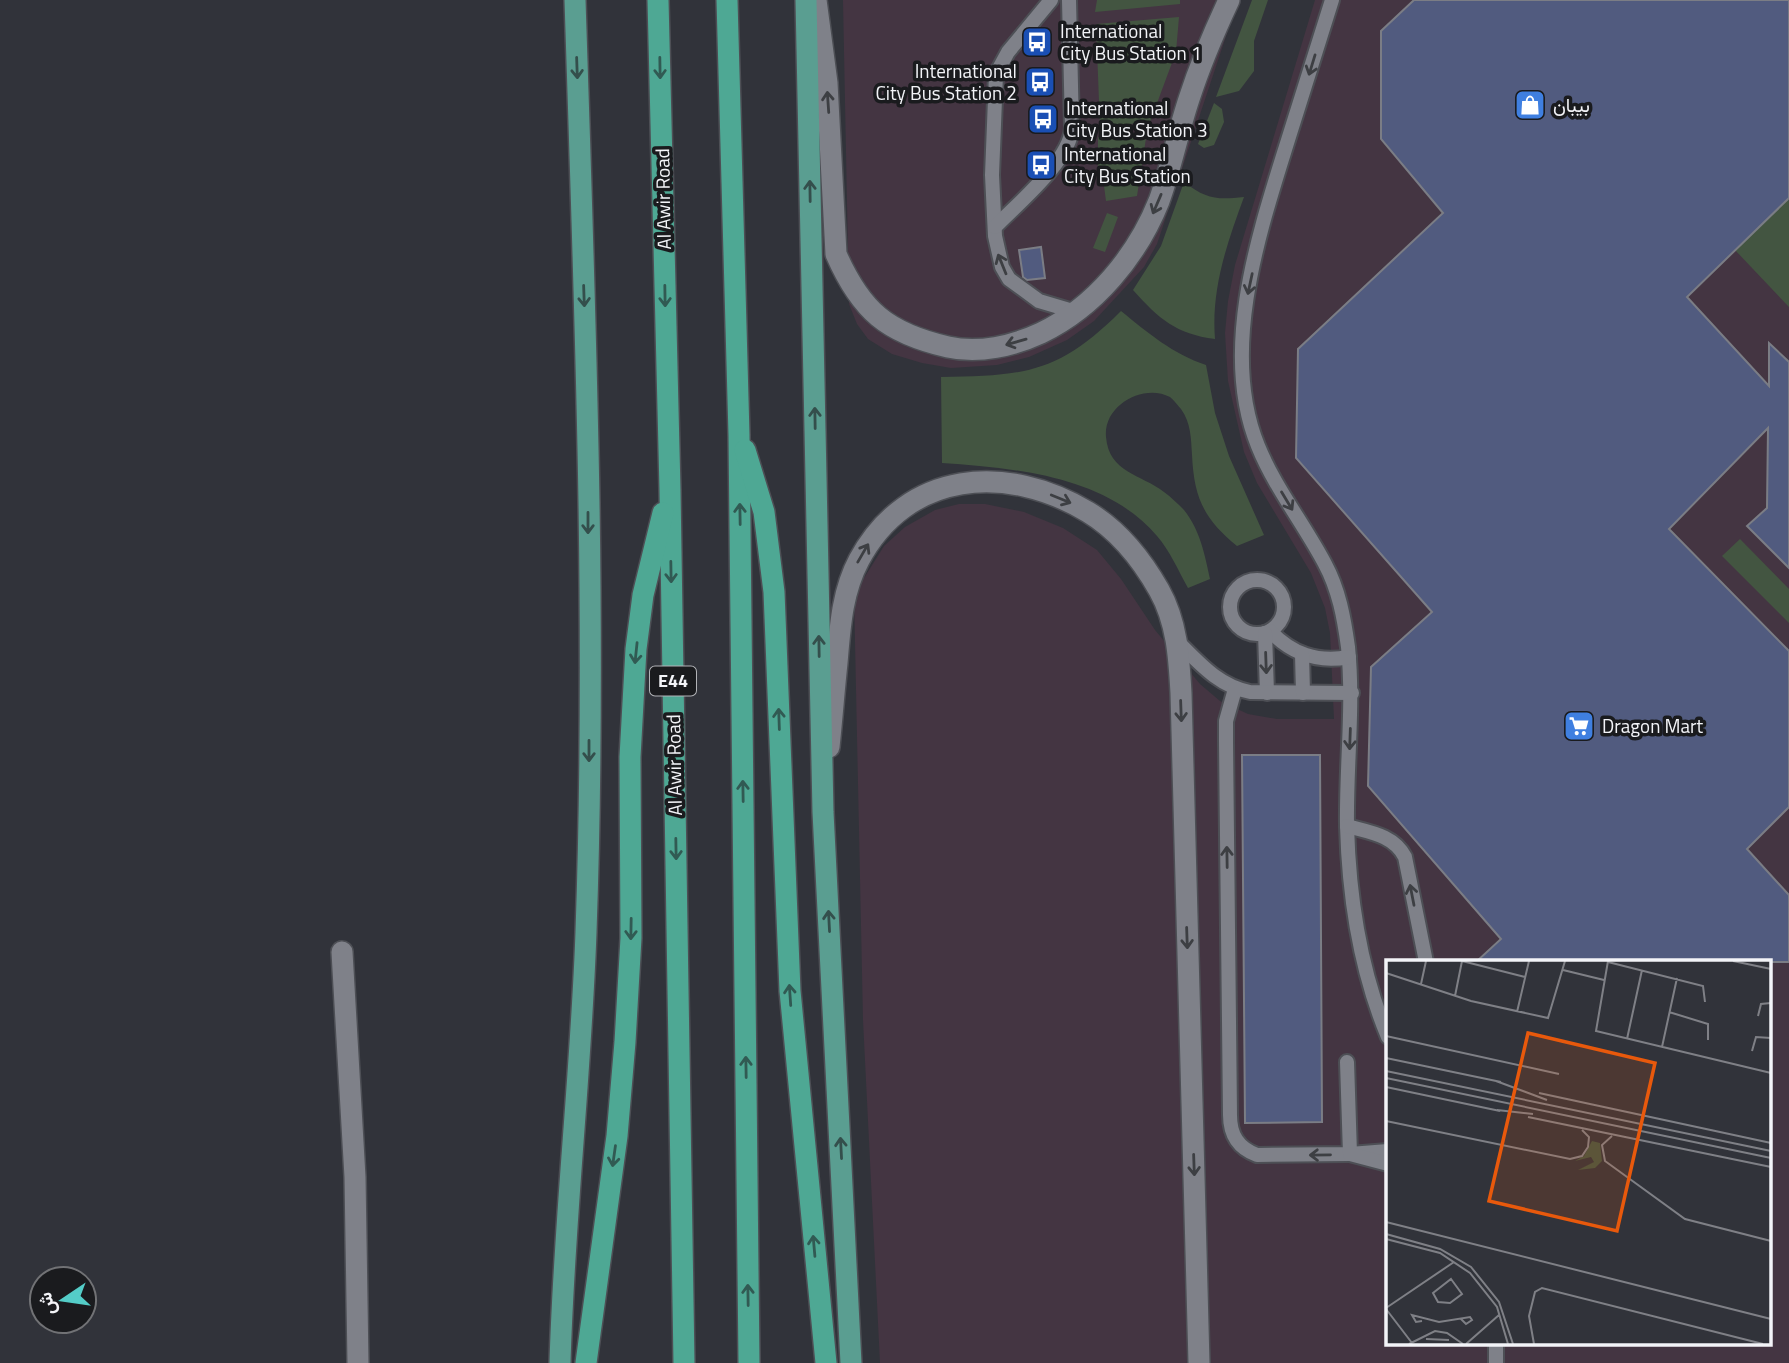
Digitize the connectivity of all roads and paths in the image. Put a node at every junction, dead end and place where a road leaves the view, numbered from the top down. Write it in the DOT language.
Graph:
graph roads {
  1 [pos="575,0"];
  2 [pos="658,0"];
  3 [pos="727,0"];
  4 [pos="806,0"];
  5 [pos="816,0"];
  6 [pos="1051,0"];
  7 [pos="1069,0"];
  8 [pos="1221,0"];
  9 [pos="1229,0"];
  10 [pos="1332,0"];
  11 [pos="1218,23"];
  12 [pos="995,227"];
  13 [pos="1076,312"];
  14 [pos="739,435"];
  15 [pos="670,491"];
  16 [pos="1178,642"];
  17 [pos="1302,654"];
  18 [pos="1349,657"];
  19 [pos="1235,689"];
  20 [pos="1352,692"];
  21 [pos="1267,693"];
  22 [pos="1303,693"];
  23 [pos="823,812"];
  24 [pos="1347,826"];
  25 [pos="342,952"];
  26 [pos="1426,960"];
  27 [pos="1382,1008"];
  28 [pos="1386,1027"];
  29 [pos="1347,1062"];
  30 [pos="1386,1151"];
  31 [pos="1350,1154"];
  32 [pos="1386,1163"];
  33 [pos="358,1363"];
  34 [pos="560,1363"];
  35 [pos="586,1363"];
  36 [pos="684,1363"];
  37 [pos="749,1363"];
  38 [pos="826,1363"];
  39 [pos="851,1363"];
  40 [pos="1199,1363"];
  1 -- 34 [label="main road, one-way"];
  2 -- 15 [label="highway, Al Awir Road / E44, one-way"];
  3 -- 14 [label="highway"];
  23 -- 4 [label="main road, one-way"];
  13 -- 5 [label="street, one-way"];
  6 -- 12 [label="lane"];
  7 -- 12 [label="lane"];
  8 -- 11 [label="lane"];
  9 -- 11 [label="street"];
  10 -- 18 [label="lane, one-way"];
  11 -- 13 [label="street, one-way"];
  13 -- 12 [label="lane, one-way"];
  37 -- 14 [label="highway, one-way"];
  38 -- 14 [label="highway, one-way"];
  15 -- 35 [label="highway, one-way"];
  15 -- 36 [label="highway, Al Awir Road / E44, one-way"];
  16 -- 19 [label="lane"];
  23 -- 16 [label="street, one-way"];
  16 -- 40 [label="street, one-way"];
  17 -- 18 [label="lane"];
  17 -- 21 [label="lane, one-way"];
  17 -- 22 [label="lane"];
  18 -- 20 [label="lane"];
  19 -- 21 [label="lane"];
  31 -- 19 [label="lane, one-way"];
  20 -- 22 [label="lane"];
  20 -- 24 [label="lane, one-way"];
  21 -- 22 [label="lane"];
  39 -- 23 [label="main road, one-way"];
  26 -- 24 [label="lane, one-way"];
  24 -- 27 [label="lane"];
  25 -- 33 [label="street"];
  27 -- 28 [label="lane"];
  29 -- 31 [label="lane"];
  30 -- 31 [label="lane"];
  31 -- 32 [label="lane"];
}
